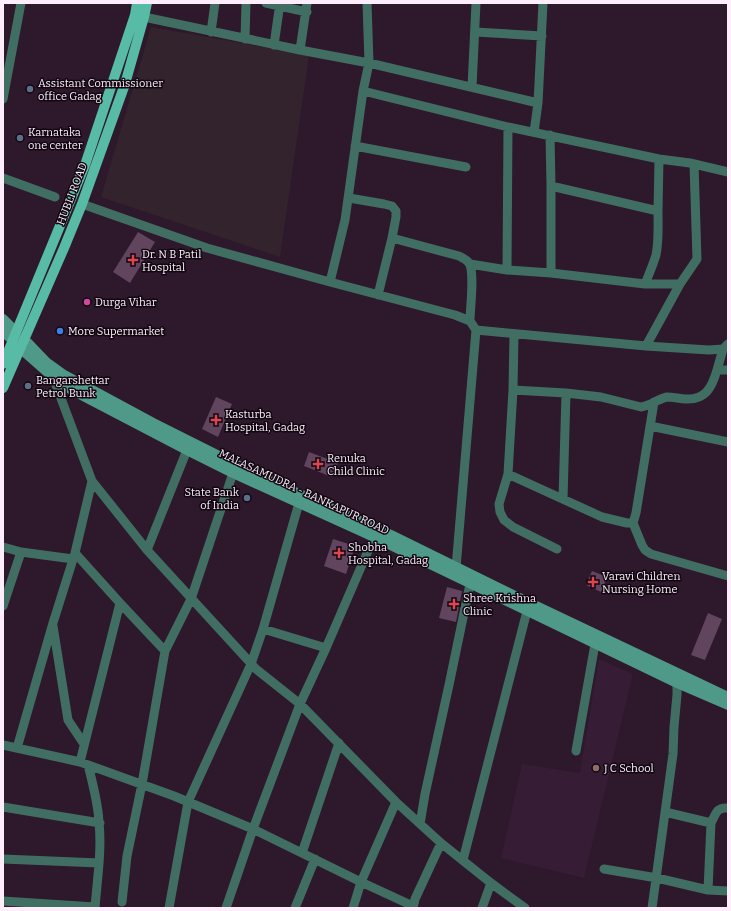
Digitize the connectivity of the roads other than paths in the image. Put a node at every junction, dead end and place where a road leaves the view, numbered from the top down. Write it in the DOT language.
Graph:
graph roads {
  1 [pos="22,3"];
  2 [pos="137,3"];
  3 [pos="147,3"];
  4 [pos="215,3"];
  5 [pos="246,3"];
  6 [pos="266,3"];
  7 [pos="367,3"];
  8 [pos="476,3"];
  9 [pos="543,3"];
  10 [pos="280,5"];
  11 [pos="307,7"];
  12 [pos="144,17"];
  13 [pos="211,32"];
  14 [pos="475,32"];
  15 [pos="542,36"];
  16 [pos="245,39"];
  17 [pos="274,45"];
  18 [pos="300,50"];
  19 [pos="369,63"];
  20 [pos="472,87"];
  21 [pos="363,91"];
  22 [pos="3,99"];
  23 [pos="538,103"];
  24 [pos="508,127"];
  25 [pos="534,132"];
  26 [pos="550,135"];
  27 [pos="355,146"];
  28 [pos="659,158"];
  29 [pos="694,164"];
  30 [pos="466,167"];
  31 [pos="728,172"];
  32 [pos="3,178"];
  33 [pos="551,186"];
  34 [pos="55,197"];
  35 [pos="348,198"];
  36 [pos="82,204"];
  37 [pos="658,211"];
  38 [pos="392,238"];
  39 [pos="470,264"];
  40 [pos="508,270"];
  41 [pos="551,273"];
  42 [pos="330,282"];
  43 [pos="645,284"];
  44 [pos="680,284"];
  45 [pos="378,295"];
  46 [pos="3,319"];
  47 [pos="470,321"];
  48 [pos="476,330"];
  49 [pos="3,332"];
  50 [pos="514,334"];
  51 [pos="18,340"];
  52 [pos="646,346"];
  53 [pos="725,347"];
  54 [pos="3,364"];
  55 [pos="717,370"];
  56 [pos="728,370"];
  57 [pos="53,377"];
  58 [pos="3,388"];
  59 [pos="513,390"];
  60 [pos="566,393"];
  61 [pos="654,402"];
  62 [pos="650,426"];
  63 [pos="728,442"];
  64 [pos="187,450"];
  65 [pos="233,473"];
  66 [pos="508,474"];
  67 [pos="92,481"];
  68 [pos="563,499"];
  69 [pos="300,503"];
  70 [pos="633,523"];
  71 [pos="374,537"];
  72 [pos="3,547"];
  73 [pos="557,549"];
  74 [pos="147,550"];
  75 [pos="21,552"];
  76 [pos="74,556"];
  77 [pos="456,568"];
  78 [pos="728,576"];
  79 [pos="470,584"];
  80 [pos="191,599"];
  81 [pos="120,603"];
  82 [pos="3,606"];
  83 [pos="527,611"];
  84 [pos="53,623"];
  85 [pos="263,629"];
  86 [pos="595,644"];
  87 [pos="326,648"];
  88 [pos="165,651"];
  89 [pos="251,664"];
  90 [pos="677,683"];
  91 [pos="728,697"];
  92 [pos="300,704"];
  93 [pos="728,705"];
  94 [pos="339,743"];
  95 [pos="84,744"];
  96 [pos="3,745"];
  97 [pos="17,748"];
  98 [pos="576,752"];
  99 [pos="84,763"];
  100 [pos="142,784"];
  101 [pos="188,802"];
  102 [pos="396,802"];
  103 [pos="3,807"];
  104 [pos="728,808"];
  105 [pos="665,812"];
  106 [pos="100,823"];
  107 [pos="711,823"];
  108 [pos="420,824"];
  109 [pos="253,829"];
  110 [pos="441,843"];
  111 [pos="302,853"];
  112 [pos="3,859"];
  113 [pos="314,859"];
  114 [pos="463,860"];
  115 [pos="99,863"];
  116 [pos="604,869"];
  117 [pos="657,878"];
  118 [pos="361,882"];
  119 [pos="491,883"];
  120 [pos="708,890"];
  121 [pos="728,891"];
  122 [pos="3,901"];
  123 [pos="122,902"];
  124 [pos="95,907"];
  125 [pos="413,907"];
  126 [pos="169,908"];
  127 [pos="226,908"];
  128 [pos="295,908"];
  129 [pos="353,908"];
  130 [pos="482,908"];
  131 [pos="525,908"];
  132 [pos="652,908"];
  1 -- 22 [label="street"];
  2 -- 51 [label="main road"];
  3 -- 12 [label="main road, HUBLI ROAD"];
  4 -- 13 [label="street"];
  5 -- 16 [label="street"];
  6 -- 10 [label="street"];
  7 -- 19 [label="street"];
  8 -- 14 [label="street"];
  9 -- 15 [label="street"];
  10 -- 11 [label="street"];
  10 -- 17 [label="street"];
  11 -- 18 [label="street"];
  12 -- 13 [label="street"];
  12 -- 36 [label="main road, HUBLI ROAD"];
  13 -- 16 [label="street"];
  14 -- 15 [label="street"];
  14 -- 20 [label="street"];
  15 -- 23 [label="street"];
  16 -- 17 [label="street"];
  17 -- 18 [label="street"];
  18 -- 19 [label="street"];
  19 -- 20 [label="street"];
  19 -- 21 [label="street"];
  20 -- 23 [label="street"];
  21 -- 24 [label="street"];
  21 -- 27 [label="street"];
  23 -- 25 [label="street"];
  24 -- 25 [label="street"];
  24 -- 40 [label="street"];
  25 -- 26 [label="street"];
  26 -- 28 [label="street"];
  26 -- 33 [label="street"];
  27 -- 30 [label="street"];
  27 -- 35 [label="street"];
  28 -- 29 [label="street"];
  28 -- 37 [label="street"];
  29 -- 31 [label="street"];
  29 -- 44 [label="street"];
  32 -- 34 [label="street"];
  33 -- 37 [label="street"];
  33 -- 41 [label="street"];
  35 -- 38 [label="street"];
  35 -- 42 [label="street"];
  36 -- 42 [label="street"];
  36 -- 51 [label="main road, HUBLI ROAD"];
  37 -- 43 [label="street"];
  38 -- 39 [label="street"];
  38 -- 45 [label="street"];
  39 -- 40 [label="street"];
  39 -- 47 [label="street"];
  40 -- 41 [label="street"];
  41 -- 43 [label="street"];
  42 -- 45 [label="street"];
  43 -- 44 [label="street"];
  44 -- 52 [label="street"];
  45 -- 47 [label="street"];
  46 -- 51 [label="main road"];
  47 -- 48 [label="street"];
  48 -- 50 [label="street"];
  48 -- 77 [label="street"];
  49 -- 51 [label="main road"];
  50 -- 52 [label="street"];
  50 -- 59 [label="street"];
  51 -- 54 [label="main road"];
  51 -- 57 [label="main road, MALASAMUDRA - BANKAPUR ROAD"];
  51 -- 58 [label="main road, HUBLI ROAD"];
  51 -- 77 [label="main road"];
  52 -- 53 [label="street"];
  53 -- 55 [label="street"];
  55 -- 56 [label="street"];
  55 -- 61 [label="street"];
  57 -- 64 [label="main road, MALASAMUDRA - BANKAPUR ROAD"];
  57 -- 67 [label="street"];
  59 -- 60 [label="street"];
  59 -- 66 [label="street"];
  60 -- 61 [label="street"];
  60 -- 68 [label="street"];
  61 -- 62 [label="street"];
  62 -- 63 [label="street"];
  62 -- 70 [label="street"];
  64 -- 65 [label="main road, MALASAMUDRA - BANKAPUR ROAD"];
  64 -- 74 [label="street"];
  65 -- 69 [label="main road, MALASAMUDRA - BANKAPUR ROAD"];
  65 -- 80 [label="street"];
  66 -- 68 [label="street"];
  66 -- 73 [label="street"];
  67 -- 74 [label="street"];
  67 -- 76 [label="street"];
  68 -- 70 [label="street"];
  69 -- 71 [label="main road, MALASAMUDRA - BANKAPUR ROAD"];
  69 -- 85 [label="street"];
  70 -- 78 [label="street"];
  71 -- 79 [label="main road, MALASAMUDRA - BANKAPUR ROAD"];
  71 -- 87 [label="street"];
  72 -- 75 [label="street"];
  74 -- 80 [label="street"];
  75 -- 76 [label="street"];
  75 -- 82 [label="street"];
  76 -- 81 [label="street"];
  76 -- 84 [label="street"];
  77 -- 91 [label="main road"];
  79 -- 83 [label="main road, MALASAMUDRA - BANKAPUR ROAD"];
  79 -- 108 [label="street"];
  80 -- 88 [label="street"];
  80 -- 89 [label="street"];
  81 -- 88 [label="street"];
  81 -- 95 [label="street"];
  83 -- 86 [label="main road, MALASAMUDRA - BANKAPUR ROAD"];
  83 -- 114 [label="street"];
  84 -- 95 [label="street"];
  84 -- 97 [label="street"];
  85 -- 87 [label="street"];
  85 -- 89 [label="street"];
  86 -- 90 [label="main road, MALASAMUDRA - BANKAPUR ROAD"];
  86 -- 98 [label="street"];
  87 -- 92 [label="street"];
  88 -- 100 [label="street"];
  89 -- 92 [label="street"];
  89 -- 101 [label="street"];
  90 -- 93 [label="main road, MALASAMUDRA - BANKAPUR ROAD"];
  90 -- 105 [label="street"];
  92 -- 94 [label="street"];
  92 -- 109 [label="street"];
  94 -- 102 [label="street"];
  94 -- 111 [label="street"];
  95 -- 99 [label="street"];
  96 -- 97 [label="street"];
  97 -- 99 [label="street"];
  99 -- 100 [label="street"];
  99 -- 106 [label="street"];
  100 -- 101 [label="street"];
  100 -- 123 [label="street"];
  101 -- 109 [label="street"];
  101 -- 126 [label="street"];
  102 -- 108 [label="street"];
  102 -- 118 [label="street"];
  103 -- 106 [label="street"];
  104 -- 107 [label="street"];
  105 -- 107 [label="street"];
  105 -- 117 [label="street"];
  106 -- 115 [label="street"];
  107 -- 120 [label="street"];
  108 -- 110 [label="street"];
  109 -- 111 [label="street"];
  109 -- 127 [label="street"];
  110 -- 114 [label="street"];
  110 -- 125 [label="street"];
  111 -- 113 [label="street"];
  112 -- 115 [label="street"];
  113 -- 118 [label="street"];
  113 -- 128 [label="street"];
  114 -- 119 [label="street"];
  115 -- 124 [label="street"];
  116 -- 117 [label="street"];
  117 -- 120 [label="street"];
  117 -- 132 [label="street"];
  118 -- 125 [label="street"];
  118 -- 129 [label="street"];
  119 -- 130 [label="street"];
  119 -- 131 [label="street"];
  120 -- 121 [label="street"];
  122 -- 124 [label="street"];
}
